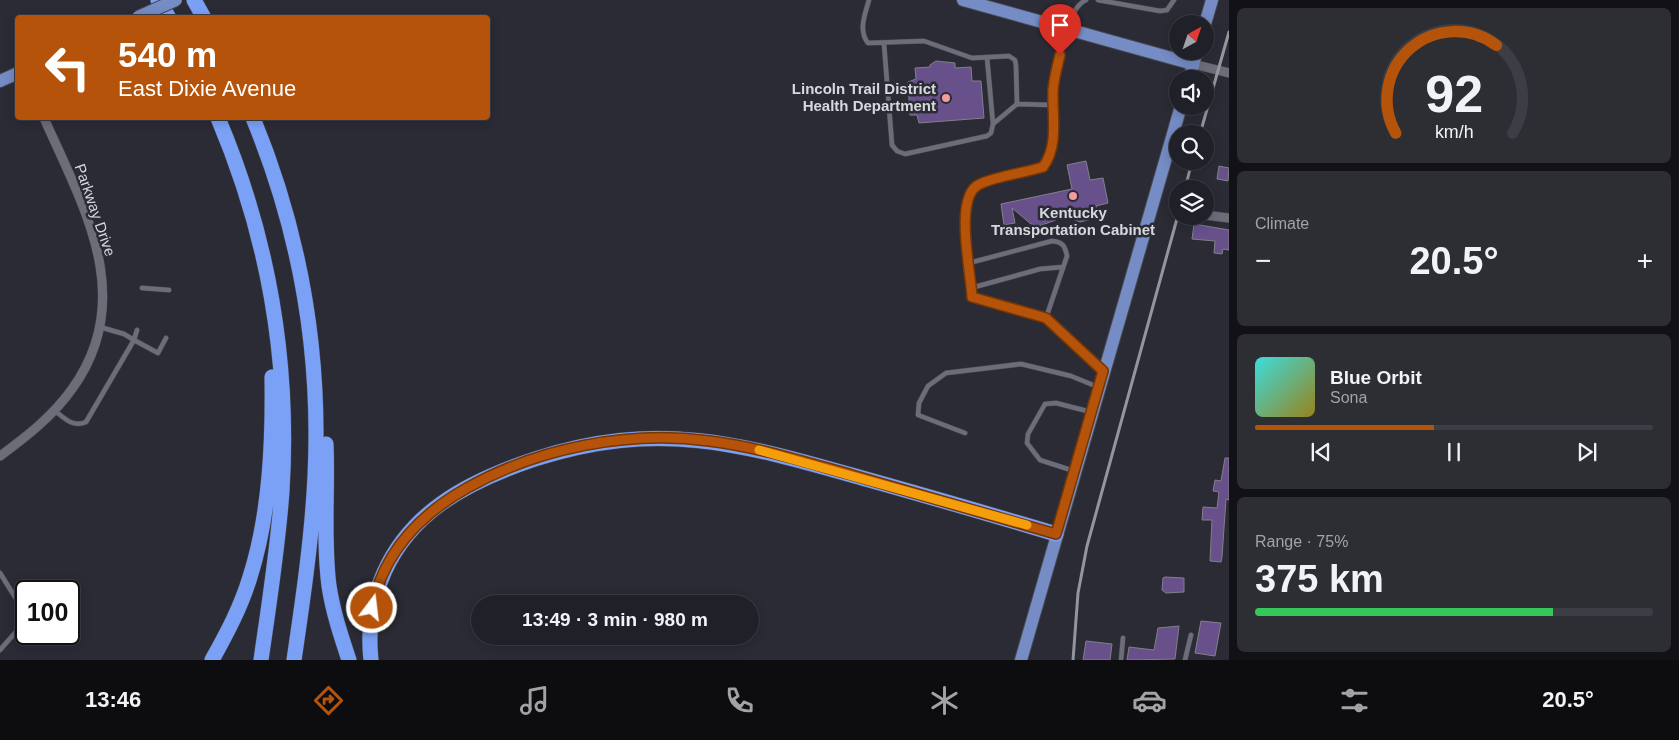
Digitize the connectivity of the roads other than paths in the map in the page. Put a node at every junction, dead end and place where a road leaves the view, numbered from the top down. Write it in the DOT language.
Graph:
graph roads {
  1 [pos="158,0"];
  2 [pos="176,0"];
  3 [pos="194,0"];
  4 [pos="869,0"];
  5 [pos="963,0"];
  6 [pos="1086,0"];
  7 [pos="1098,0"];
  8 [pos="1174,0"];
  9 [pos="1212,0"];
  10 [pos="142,15"];
  11 [pos="167,15"];
  12 [pos="202,15"];
  13 [pos="1208,15"];
  14 [pos="1067,28"];
  15 [pos="884,44"];
  16 [pos="987,57"];
  17 [pos="1194,60"];
  18 [pos="1193,64"];
  19 [pos="1191,70"];
  20 [pos="1229,73"];
  21 [pos="15,74"];
  22 [pos="0,81"];
  23 [pos="1017,104"];
  24 [pos="1053,105"];
  25 [pos="1178,115"];
  26 [pos="45,120"];
  27 [pos="219,120"];
  28 [pos="254,120"];
  29 [pos="993,124"];
  30 [pos="276,177"];
  31 [pos="1214,216"];
  32 [pos="1229,218"];
  33 [pos="264,258"];
  34 [pos="969,263"];
  35 [pos="1063,267"];
  36 [pos="142,288"];
  37 [pos="971,288"];
  38 [pos="169,290"];
  39 [pos="1046,318"];
  40 [pos="100,327"];
  41 [pos="137,330"];
  42 [pos="166,338"];
  43 [pos="134,340"];
  44 [pos="1103,371"];
  45 [pos="1098,387"];
  46 [pos="54,410"];
  47 [pos="1091,412"];
  48 [pos="965,433"];
  49 [pos="0,456"];
  50 [pos="1074,471"];
  51 [pos="1056,534"];
  52 [pos="0,573"];
  53 [pos="1190,635"];
  54 [pos="1123,638"];
  55 [pos="0,650"];
  56 [pos="212,660"];
  57 [pos="261,660"];
  58 [pos="294,660"];
  59 [pos="349,660"];
  60 [pos="371,660"];
  61 [pos="1021,660"];
  62 [pos="1121,660"];
  63 [pos="1185,660"];
  1 -- 11 [label="highway"];
  2 -- 10 [label="main road, bridge"];
  3 -- 12 [label="highway"];
  4 -- 15 [label="lane"];
  5 -- 14 [label="main road"];
  6 -- 14 [label="lane"];
  7 -- 8 [label="lane"];
  9 -- 13 [label="main road"];
  14 -- 18 [label="main road"];
  14 -- 24 [label="lane"];
  15 -- 16 [label="lane"];
  15 -- 29 [label="lane"];
  16 -- 23 [label="lane"];
  16 -- 29 [label="lane"];
  17 -- 18 [label="main road"];
  18 -- 19 [label="main road"];
  18 -- 20 [label="street"];
  21 -- 22 [label="main road"];
  23 -- 24 [label="lane"];
  23 -- 29 [label="lane"];
  24 -- 34 [label="lane"];
  25 -- 44 [label="main road"];
  26 -- 40 [label="street, Parkway Drive"];
  27 -- 33 [label="highway"];
  28 -- 30 [label="highway"];
  30 -- 58 [label="highway"];
  30 -- 59 [label="highway"];
  31 -- 32 [label="street"];
  33 -- 56 [label="highway"];
  33 -- 57 [label="highway"];
  34 -- 35 [label="lane"];
  34 -- 37 [label="lane"];
  35 -- 37 [label="lane"];
  35 -- 39 [label="lane"];
  36 -- 38 [label="lane"];
  37 -- 39 [label="lane"];
  39 -- 44 [label="lane"];
  40 -- 43 [label="lane"];
  40 -- 46 [label="street, Parkway Drive"];
  41 -- 43 [label="lane"];
  42 -- 43 [label="lane"];
  43 -- 46 [label="lane"];
  44 -- 45 [label="main road"];
  45 -- 47 [label="main road"];
  45 -- 48 [label="lane"];
  46 -- 49 [label="street, Parkway Drive"];
  47 -- 50 [label="main road"];
  47 -- 50 [label="lane"];
  50 -- 51 [label="main road"];
  51 -- 60 [label="highway"];
  51 -- 61 [label="main road"];
  52 -- 55 [label="lane"];
  53 -- 63 [label="lane"];
  54 -- 62 [label="lane"];
}
